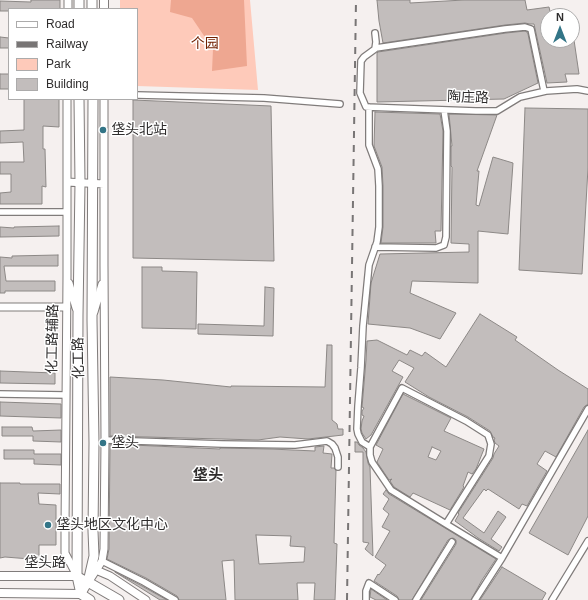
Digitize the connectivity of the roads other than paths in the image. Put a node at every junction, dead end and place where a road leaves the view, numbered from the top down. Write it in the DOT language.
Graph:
graph roads {
  1 [pos="376,33"];
  2 [pos="376,48"];
  3 [pos="544,91"];
  4 [pos="588,91"];
  5 [pos="138,95"];
  6 [pos="67,100"];
  7 [pos="79,100"];
  8 [pos="104,100"];
  9 [pos="94,101"];
  10 [pos="340,104"];
  11 [pos="367,107"];
  12 [pos="444,110"];
  13 [pos="68,182"];
  14 [pos="80,183"];
  15 [pos="92,183"];
  16 [pos="104,184"];
  17 [pos="0,212"];
  18 [pos="67,212"];
  19 [pos="375,247"];
  20 [pos="104,266"];
  21 [pos="67,276"];
  22 [pos="0,307"];
  23 [pos="67,308"];
  24 [pos="78,315"];
  25 [pos="92,320"];
  26 [pos="0,394"];
  27 [pos="66,395"];
  28 [pos="588,409"];
  29 [pos="105,440"];
  30 [pos="370,447"];
  31 [pos="338,467"];
  32 [pos="446,524"];
  33 [pos="588,541"];
  34 [pos="452,542"];
  35 [pos="502,558"];
  36 [pos="102,560"];
  37 [pos="96,570"];
  38 [pos="0,576"];
  39 [pos="77,576"];
  40 [pos="88,582"];
  41 [pos="0,593"];
  42 [pos="83,597"];
  43 [pos="90,600"];
  44 [pos="119,600"];
  45 [pos="146,600"];
  46 [pos="175,600"];
  47 [pos="366,600"];
  48 [pos="395,600"];
  49 [pos="416,600"];
  50 [pos="475,600"];
  51 [pos="552,600"];
  1 -- 2 [label="street"];
  2 -- 3 [label="street"];
  2 -- 11 [label="street"];
  3 -- 4 [label="street, 陶庄路"];
  3 -- 12 [label="street, 陶庄路"];
  5 -- 10 [label="street"];
  6 -- 13 [label="street, 化工路辅路"];
  7 -- 14 [label="main road, 化工路"];
  8 -- 16 [label="street"];
  9 -- 15 [label="main road, 化工路"];
  11 -- 12 [label="street, 陶庄路"];
  11 -- 19 [label="street"];
  12 -- 19 [label="street"];
  13 -- 14 [label="street"];
  13 -- 18 [label="street, 化工路辅路"];
  14 -- 15 [label="street"];
  14 -- 24 [label="main road, 化工路"];
  15 -- 16 [label="street"];
  15 -- 25 [label="main road, 化工路"];
  16 -- 20 [label="street"];
  17 -- 18 [label="street"];
  18 -- 21 [label="street, 化工路辅路"];
  19 -- 30 [label="street"];
  20 -- 25 [label="street"];
  20 -- 29 [label="street"];
  21 -- 23 [label="street, 化工路辅路"];
  21 -- 24 [label="street"];
  22 -- 23 [label="street"];
  23 -- 27 [label="street, 化工路辅路"];
  24 -- 39 [label="main road, 化工路"];
  25 -- 40 [label="main road, 化工路"];
  26 -- 27 [label="street"];
  27 -- 39 [label="street, 化工路辅路"];
  28 -- 35 [label="street"];
  29 -- 31 [label="street"];
  29 -- 36 [label="street"];
  30 -- 32 [label="street"];
  30 -- 32 [label="street"];
  32 -- 35 [label="street"];
  33 -- 51 [label="street"];
  34 -- 49 [label="street"];
  35 -- 50 [label="street"];
  36 -- 37 [label="street"];
  36 -- 46 [label="street"];
  37 -- 40 [label="street"];
  37 -- 45 [label="street"];
  38 -- 39 [label="main road, 垡头路"];
  39 -- 40 [label="main road, 垡头路"];
  39 -- 42 [label="main road, 化工路"];
  40 -- 42 [label="main road"];
  40 -- 44 [label="main road"];
  41 -- 42 [label="main road"];
  42 -- 43 [label="main road"];
  47 -- 48 [label="street"];
}
